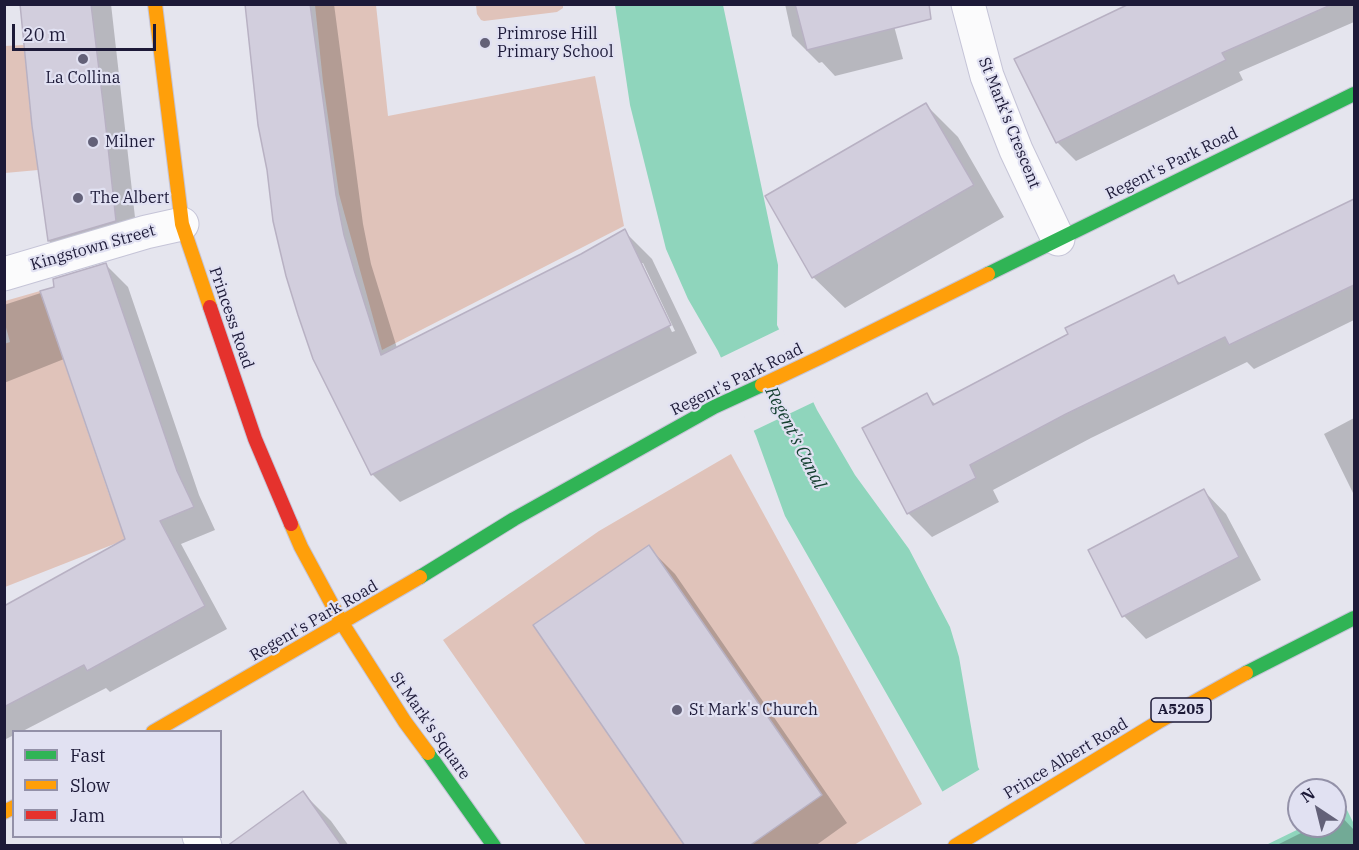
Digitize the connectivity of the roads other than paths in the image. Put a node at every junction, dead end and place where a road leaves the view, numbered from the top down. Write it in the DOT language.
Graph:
graph roads {
  1 [pos="155,4"];
  2 [pos="968,4"];
  3 [pos="1354,94"];
  4 [pos="182,224"];
  5 [pos="1058,239"];
  6 [pos="4,274"];
  7 [pos="1354,618"];
  8 [pos="342,623"];
  9 [pos="156,730"];
  10 [pos="957,844"];
  11 [pos="494,846"];
  1 -- 4 [label="street, Princess Road"];
  2 -- 5 [label="street, St Mark's Crescent"];
  3 -- 5 [label="street, Regent's Park Road"];
  4 -- 6 [label="street, Kingstown Street"];
  4 -- 8 [label="street, Princess Road"];
  5 -- 8 [label="street, Regent's Park Road"];
  7 -- 10 [label="street, Prince Albert Road / A5205"];
  8 -- 9 [label="street, Regent's Park Road"];
  8 -- 11 [label="street, St Mark's Square"];
}
